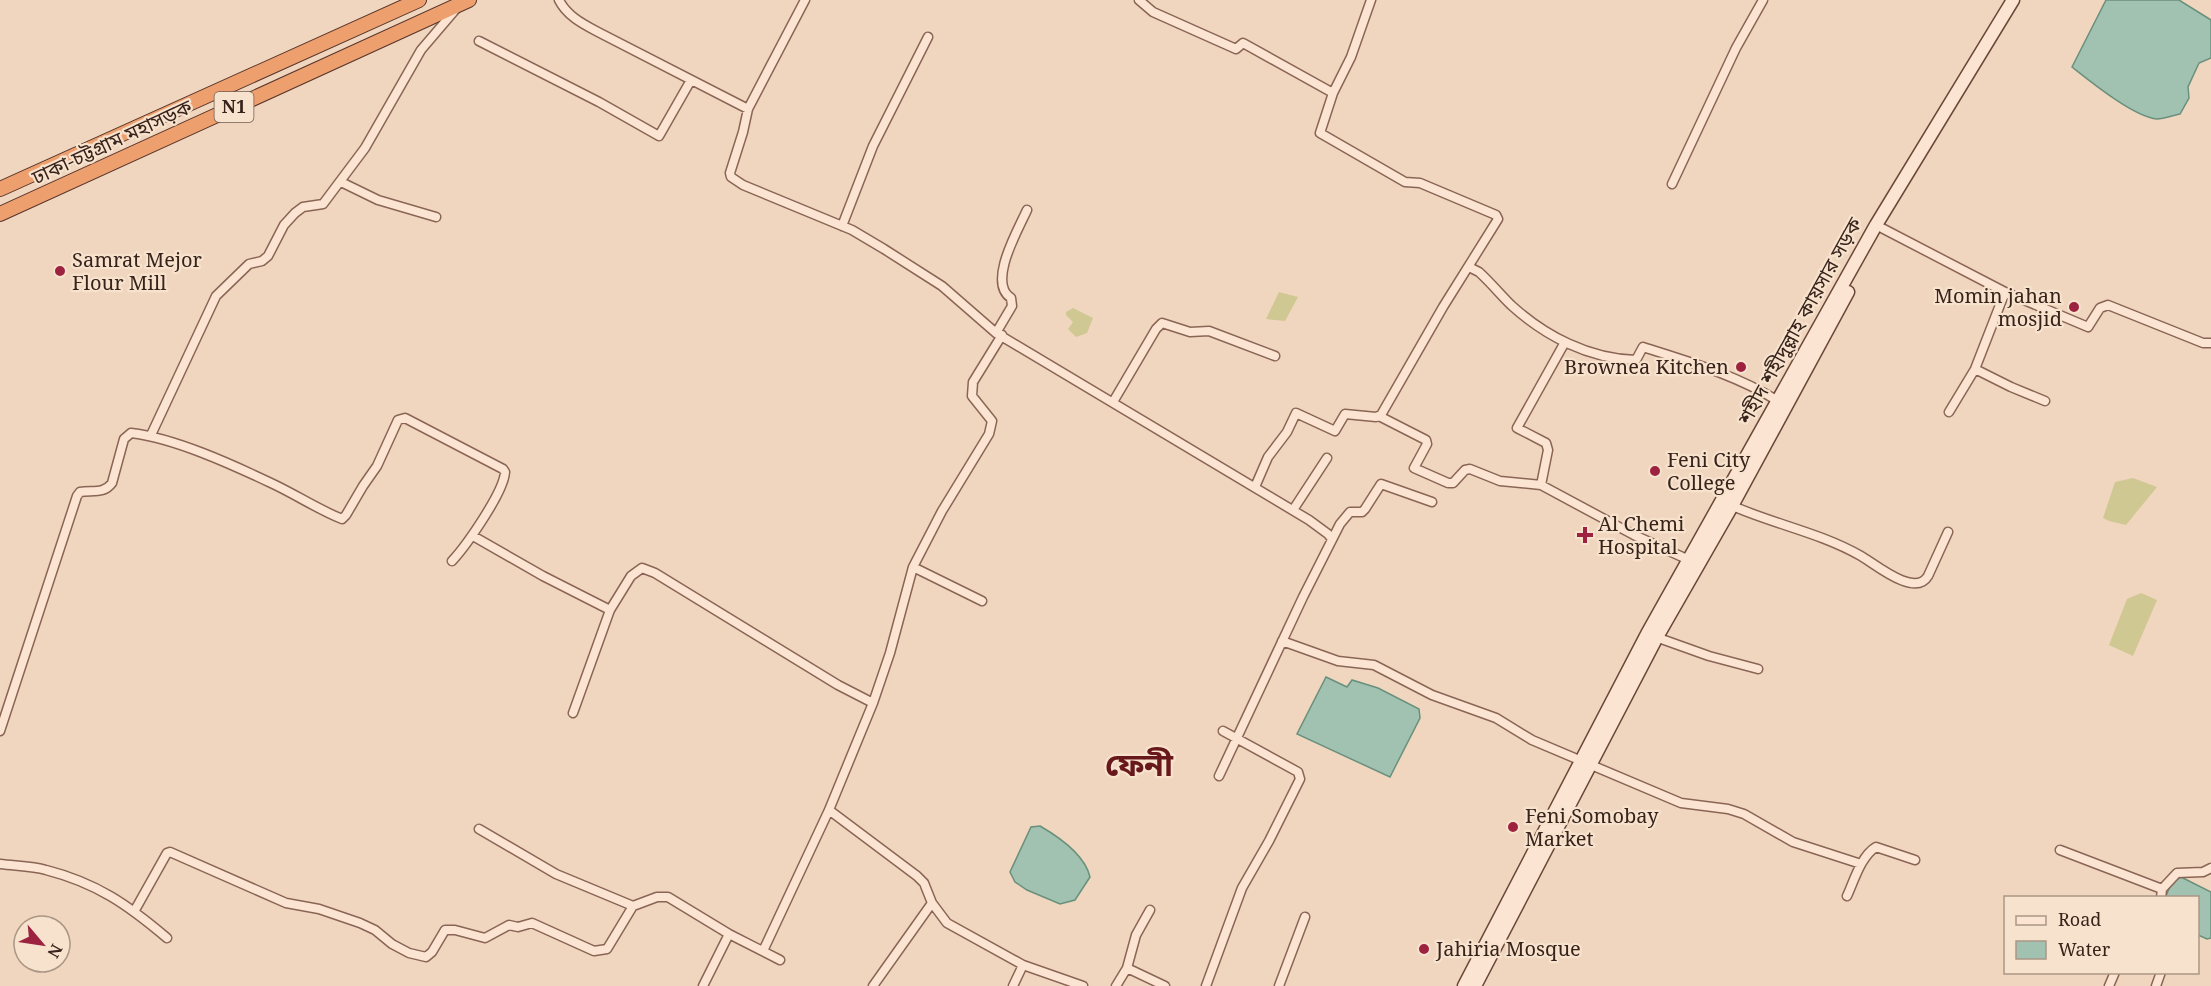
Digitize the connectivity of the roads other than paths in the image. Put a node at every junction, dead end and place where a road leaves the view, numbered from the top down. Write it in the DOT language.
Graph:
graph roads {
  1 [pos="418,0"];
  2 [pos="559,0"];
  3 [pos="805,0"];
  4 [pos="1138,0"];
  5 [pos="1371,0"];
  6 [pos="1763,0"];
  7 [pos="2013,0"];
  8 [pos="2023,0"];
  9 [pos="464,2"];
  10 [pos="928,37"];
  11 [pos="479,41"];
  12 [pos="691,80"];
  13 [pos="1333,93"];
  14 [pos="748,110"];
  15 [pos="341,182"];
  16 [pos="1672,184"];
  17 [pos="0,189"];
  18 [pos="1027,210"];
  19 [pos="0,214"];
  20 [pos="436,217"];
  21 [pos="842,226"];
  22 [pos="1879,227"];
  23 [pos="1469,267"];
  24 [pos="2005,292"];
  25 [pos="999,334"];
  26 [pos="1565,342"];
  27 [pos="2211,343"];
  28 [pos="1275,356"];
  29 [pos="1975,369"];
  30 [pos="1778,401"];
  31 [pos="2045,401"];
  32 [pos="1113,402"];
  33 [pos="1949,412"];
  34 [pos="1379,416"];
  35 [pos="150,435"];
  36 [pos="1327,458"];
  37 [pos="1541,484"];
  38 [pos="1255,488"];
  39 [pos="1432,502"];
  40 [pos="1727,504"];
  41 [pos="1293,510"];
  42 [pos="1948,532"];
  43 [pos="473,536"];
  44 [pos="1332,539"];
  45 [pos="1689,560"];
  46 [pos="452,561"];
  47 [pos="914,567"];
  48 [pos="982,601"];
  49 [pos="610,609"];
  50 [pos="1652,635"];
  51 [pos="1282,641"];
  52 [pos="1758,669"];
  53 [pos="873,703"];
  54 [pos="573,712"];
  55 [pos="0,731"];
  56 [pos="1222,731"];
  57 [pos="1238,739"];
  58 [pos="1586,763"];
  59 [pos="1219,776"];
  60 [pos="829,810"];
  61 [pos="479,830"];
  62 [pos="2060,850"];
  63 [pos="1915,860"];
  64 [pos="0,864"];
  65 [pos="1862,864"];
  66 [pos="2211,868"];
  67 [pos="2162,893"];
  68 [pos="1847,896"];
  69 [pos="932,903"];
  70 [pos="633,906"];
  71 [pos="135,910"];
  72 [pos="1150,910"];
  73 [pos="1305,917"];
  74 [pos="729,934"];
  75 [pos="167,938"];
  76 [pos="763,951"];
  77 [pos="780,960"];
  78 [pos="1023,965"];
  79 [pos="1127,968"];
  80 [pos="703,986"];
  81 [pos="873,986"];
  82 [pos="1013,986"];
  83 [pos="1083,986"];
  84 [pos="1116,986"];
  85 [pos="1165,986"];
  86 [pos="1206,986"];
  87 [pos="1279,986"];
  88 [pos="1464,986"];
  89 [pos="1475,986"];
  1 -- 17 [label="highway, ঢাকা-চট্টগ্রাম মহাসড়ক / N1"];
  2 -- 12 [label="street"];
  3 -- 14 [label="street"];
  4 -- 13 [label="street"];
  5 -- 13 [label="street"];
  6 -- 16 [label="street"];
  7 -- 22 [label="main road, শহীদ শহীদুল্লাহ কায়সার সড়ক"];
  8 -- 22 [label="main road, শহীদ শহীদুল্লাহ কায়সার সড়ক"];
  9 -- 15 [label="street"];
  9 -- 19 [label="highway, ঢাকা-চট্টগ্রাম মহাসড়ক / N1"];
  10 -- 21 [label="street"];
  11 -- 12 [label="street"];
  12 -- 14 [label="street"];
  13 -- 23 [label="street"];
  14 -- 21 [label="street"];
  15 -- 20 [label="street"];
  15 -- 35 [label="street"];
  18 -- 25 [label="street"];
  21 -- 25 [label="street"];
  22 -- 24 [label="street"];
  22 -- 30 [label="main road, শহীদ শহীদুল্লাহ কায়সার সড়ক"];
  22 -- 40 [label="main road, শহীদ শহীদুল্লাহ কায়সার সড়ক"];
  23 -- 26 [label="street"];
  23 -- 34 [label="street"];
  24 -- 27 [label="street"];
  24 -- 29 [label="street"];
  25 -- 32 [label="street"];
  25 -- 47 [label="street"];
  26 -- 30 [label="street"];
  26 -- 37 [label="street"];
  28 -- 32 [label="street"];
  29 -- 31 [label="street"];
  29 -- 33 [label="street"];
  30 -- 40 [label="main road, শহীদ শহীদুল্লাহ কায়সার সড়ক"];
  32 -- 38 [label="street"];
  34 -- 37 [label="street"];
  34 -- 38 [label="street"];
  35 -- 43 [label="street"];
  35 -- 55 [label="street"];
  36 -- 41 [label="street"];
  37 -- 45 [label="street"];
  38 -- 41 [label="street"];
  39 -- 44 [label="street"];
  40 -- 42 [label="street"];
  40 -- 45 [label="main road, শহীদ শহীদুল্লাহ কায়সার সড়ক"];
  40 -- 50 [label="main road, শহীদ শহীদুল্লাহ কায়সার সড়ক"];
  41 -- 44 [label="street"];
  43 -- 46 [label="street"];
  43 -- 49 [label="street"];
  44 -- 51 [label="street"];
  45 -- 50 [label="main road, শহীদ শহীদুল্লাহ কায়সার সড়ক"];
  47 -- 48 [label="street"];
  47 -- 53 [label="street"];
  49 -- 53 [label="street"];
  49 -- 54 [label="street"];
  50 -- 52 [label="street"];
  50 -- 58 [label="main road, শহীদ শহীদুল্লাহ কায়সার সড়ক"];
  51 -- 57 [label="street"];
  51 -- 58 [label="street"];
  53 -- 60 [label="street"];
  56 -- 57 [label="street"];
  57 -- 59 [label="street"];
  57 -- 86 [label="street"];
  58 -- 65 [label="street"];
  58 -- 88 [label="main road, শহীদ শহীদুল্লাহ কায়সার সড়ক"];
  58 -- 89 [label="main road, শহীদ শহীদুল্লাহ কায়সার সড়ক"];
  60 -- 69 [label="street"];
  60 -- 76 [label="street"];
  61 -- 70 [label="street"];
  62 -- 67 [label="street"];
  63 -- 65 [label="street"];
  64 -- 71 [label="street"];
  65 -- 68 [label="street"];
  66 -- 67 [label="street"];
  69 -- 78 [label="street"];
  69 -- 81 [label="street"];
  70 -- 71 [label="street"];
  70 -- 74 [label="street"];
  71 -- 75 [label="street"];
  72 -- 79 [label="street"];
  73 -- 87 [label="street"];
  74 -- 76 [label="street"];
  74 -- 80 [label="street"];
  76 -- 77 [label="street"];
  78 -- 82 [label="street"];
  78 -- 83 [label="street"];
  79 -- 84 [label="street"];
  79 -- 85 [label="street"];
}
